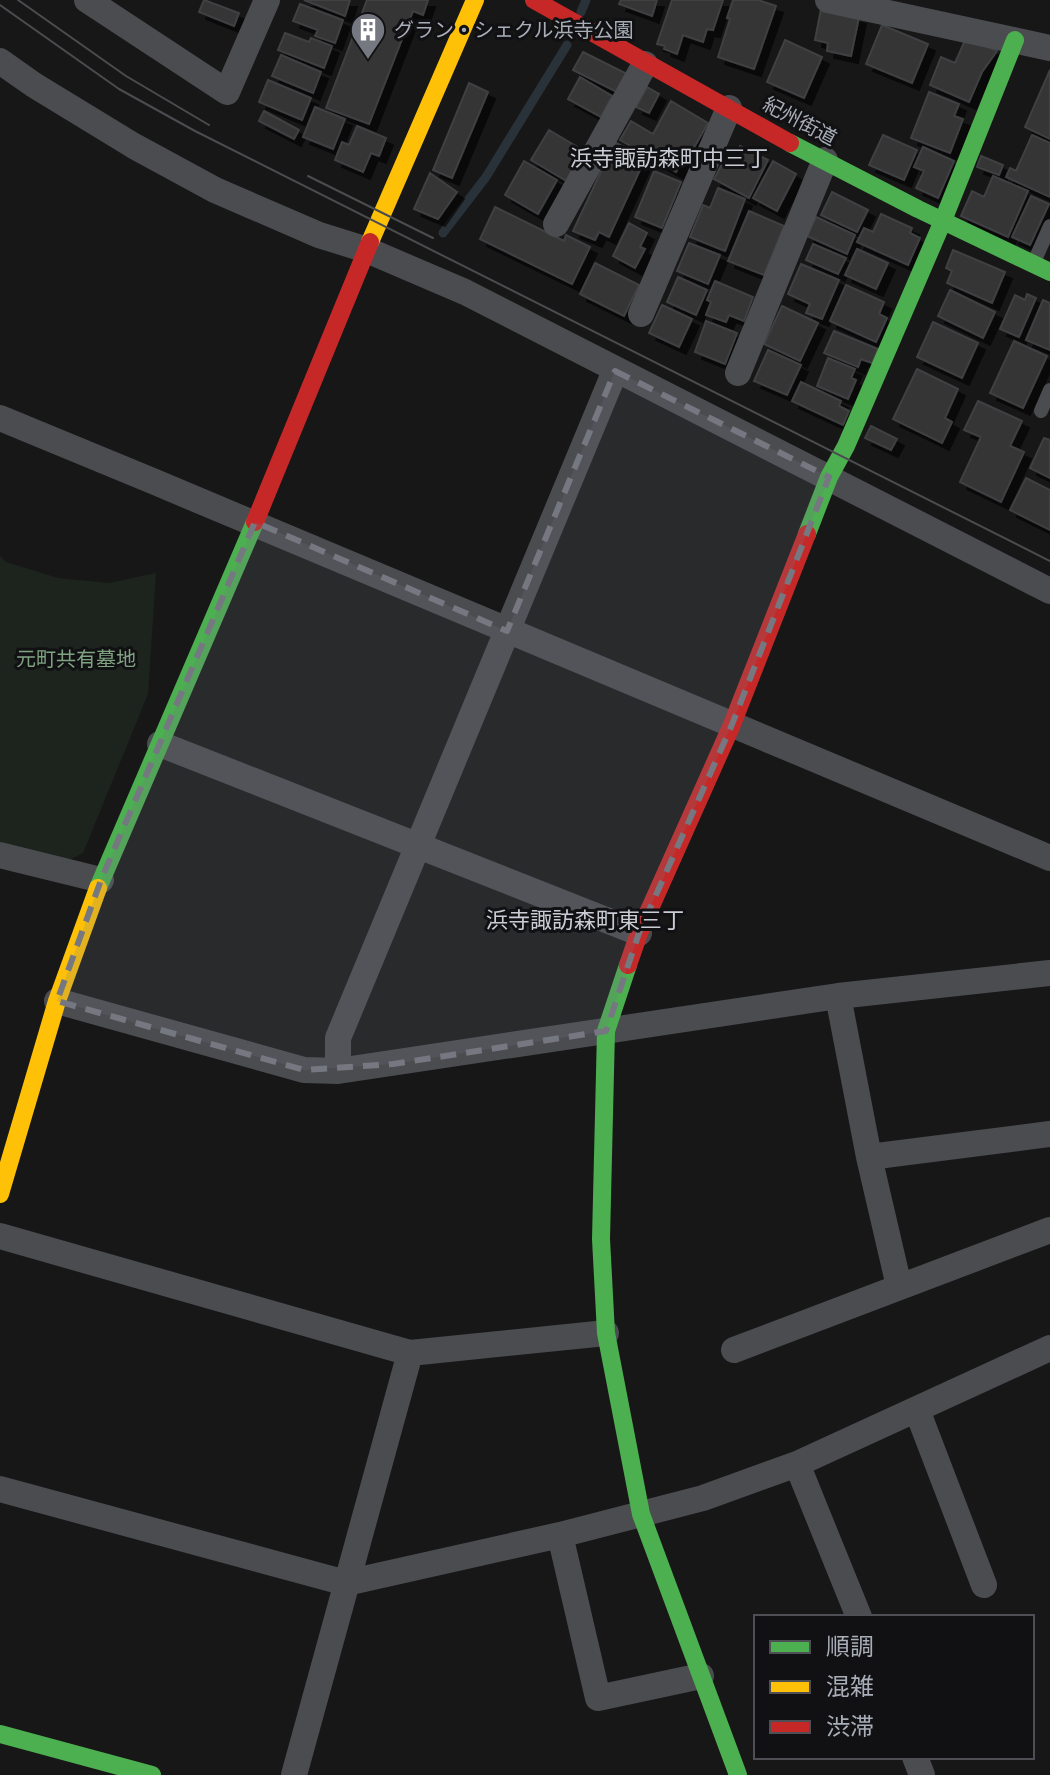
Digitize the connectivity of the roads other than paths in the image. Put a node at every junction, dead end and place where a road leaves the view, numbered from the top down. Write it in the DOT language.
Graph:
graph roads {
  1 [pos="87,0"];
  2 [pos="267,0"];
  3 [pos="475,0"];
  4 [pos="534,0"];
  5 [pos="828,0"];
  6 [pos="1015,40"];
  7 [pos="1050,48"];
  8 [pos="0,61"];
  9 [pos="645,64"];
  10 [pos="729,108"];
  11 [pos="825,160"];
  12 [pos="942,223"];
  13 [pos="556,224"];
  14 [pos="1050,226"];
  15 [pos="367,250"];
  16 [pos="1041,268"];
  17 [pos="641,314"];
  18 [pos="615,371"];
  19 [pos="738,373"];
  20 [pos="1050,390"];
  21 [pos="1041,411"];
  22 [pos="0,418"];
  23 [pos="829,477"];
  24 [pos="255,522"];
  25 [pos="1050,591"];
  26 [pos="507,631"];
  27 [pos="731,727"];
  28 [pos="160,744"];
  29 [pos="416,847"];
  30 [pos="0,855"];
  31 [pos="1050,858"];
  32 [pos="101,880"];
  33 [pos="639,933"];
  34 [pos="1050,973"];
  35 [pos="838,996"];
  36 [pos="57,1001"];
  37 [pos="606,1031"];
  38 [pos="338,1071"];
  39 [pos="1050,1134"];
  40 [pos="869,1157"];
  41 [pos="0,1194"];
  42 [pos="1050,1230"];
  43 [pos="0,1236"];
  44 [pos="899,1286"];
  45 [pos="606,1333"];
  46 [pos="1050,1348"];
  47 [pos="734,1350"];
  48 [pos="410,1353"];
  49 [pos="917,1410"];
  50 [pos="797,1464"];
  51 [pos="0,1489"];
  52 [pos="641,1514"];
  53 [pos="560,1535"];
  54 [pos="346,1583"];
  55 [pos="984,1585"];
  56 [pos="858,1615"];
  57 [pos="701,1676"];
  58 [pos="0,1734"];
  59 [pos="152,1775"];
  60 [pos="294,1775"];
  61 [pos="738,1775"];
  1 -- 2 [label="street"];
  3 -- 15 [label="street"];
  4 -- 9 [label="street, 紀州街道"];
  5 -- 6 [label="street"];
  6 -- 7 [label="street"];
  6 -- 12 [label="street"];
  8 -- 15 [label="street"];
  9 -- 10 [label="street, 紀州街道"];
  9 -- 13 [label="street"];
  10 -- 11 [label="street, 紀州街道"];
  10 -- 17 [label="street"];
  11 -- 12 [label="street, 紀州街道"];
  11 -- 19 [label="street"];
  12 -- 16 [label="street, 紀州街道"];
  12 -- 23 [label="street"];
  14 -- 16 [label="lane"];
  15 -- 18 [label="street"];
  15 -- 24 [label="street"];
  18 -- 23 [label="street"];
  18 -- 26 [label="street"];
  20 -- 21 [label="lane"];
  22 -- 24 [label="street"];
  23 -- 25 [label="street"];
  23 -- 27 [label="street"];
  24 -- 26 [label="street"];
  24 -- 28 [label="street"];
  26 -- 27 [label="street"];
  26 -- 29 [label="street"];
  27 -- 31 [label="street"];
  27 -- 33 [label="street"];
  28 -- 29 [label="street"];
  28 -- 32 [label="street"];
  29 -- 33 [label="street"];
  29 -- 38 [label="street"];
  30 -- 32 [label="street"];
  32 -- 36 [label="street"];
  33 -- 37 [label="street"];
  34 -- 35 [label="street"];
  35 -- 37 [label="street"];
  35 -- 40 [label="street"];
  36 -- 38 [label="street"];
  36 -- 41 [label="street"];
  37 -- 38 [label="street"];
  37 -- 45 [label="street"];
  39 -- 40 [label="street"];
  40 -- 44 [label="street"];
  42 -- 44 [label="street"];
  43 -- 48 [label="street"];
  44 -- 47 [label="street"];
  45 -- 48 [label="street"];
  45 -- 52 [label="street"];
  46 -- 49 [label="street"];
  48 -- 54 [label="street"];
  49 -- 50 [label="street"];
  49 -- 55 [label="street"];
  50 -- 52 [label="street"];
  50 -- 56 [label="street"];
  51 -- 54 [label="street"];
  52 -- 53 [label="street"];
  52 -- 57 [label="street"];
  53 -- 54 [label="street"];
  53 -- 57 [label="street"];
  54 -- 60 [label="street"];
  57 -- 61 [label="street"];
  58 -- 59 [label="street"];
}
